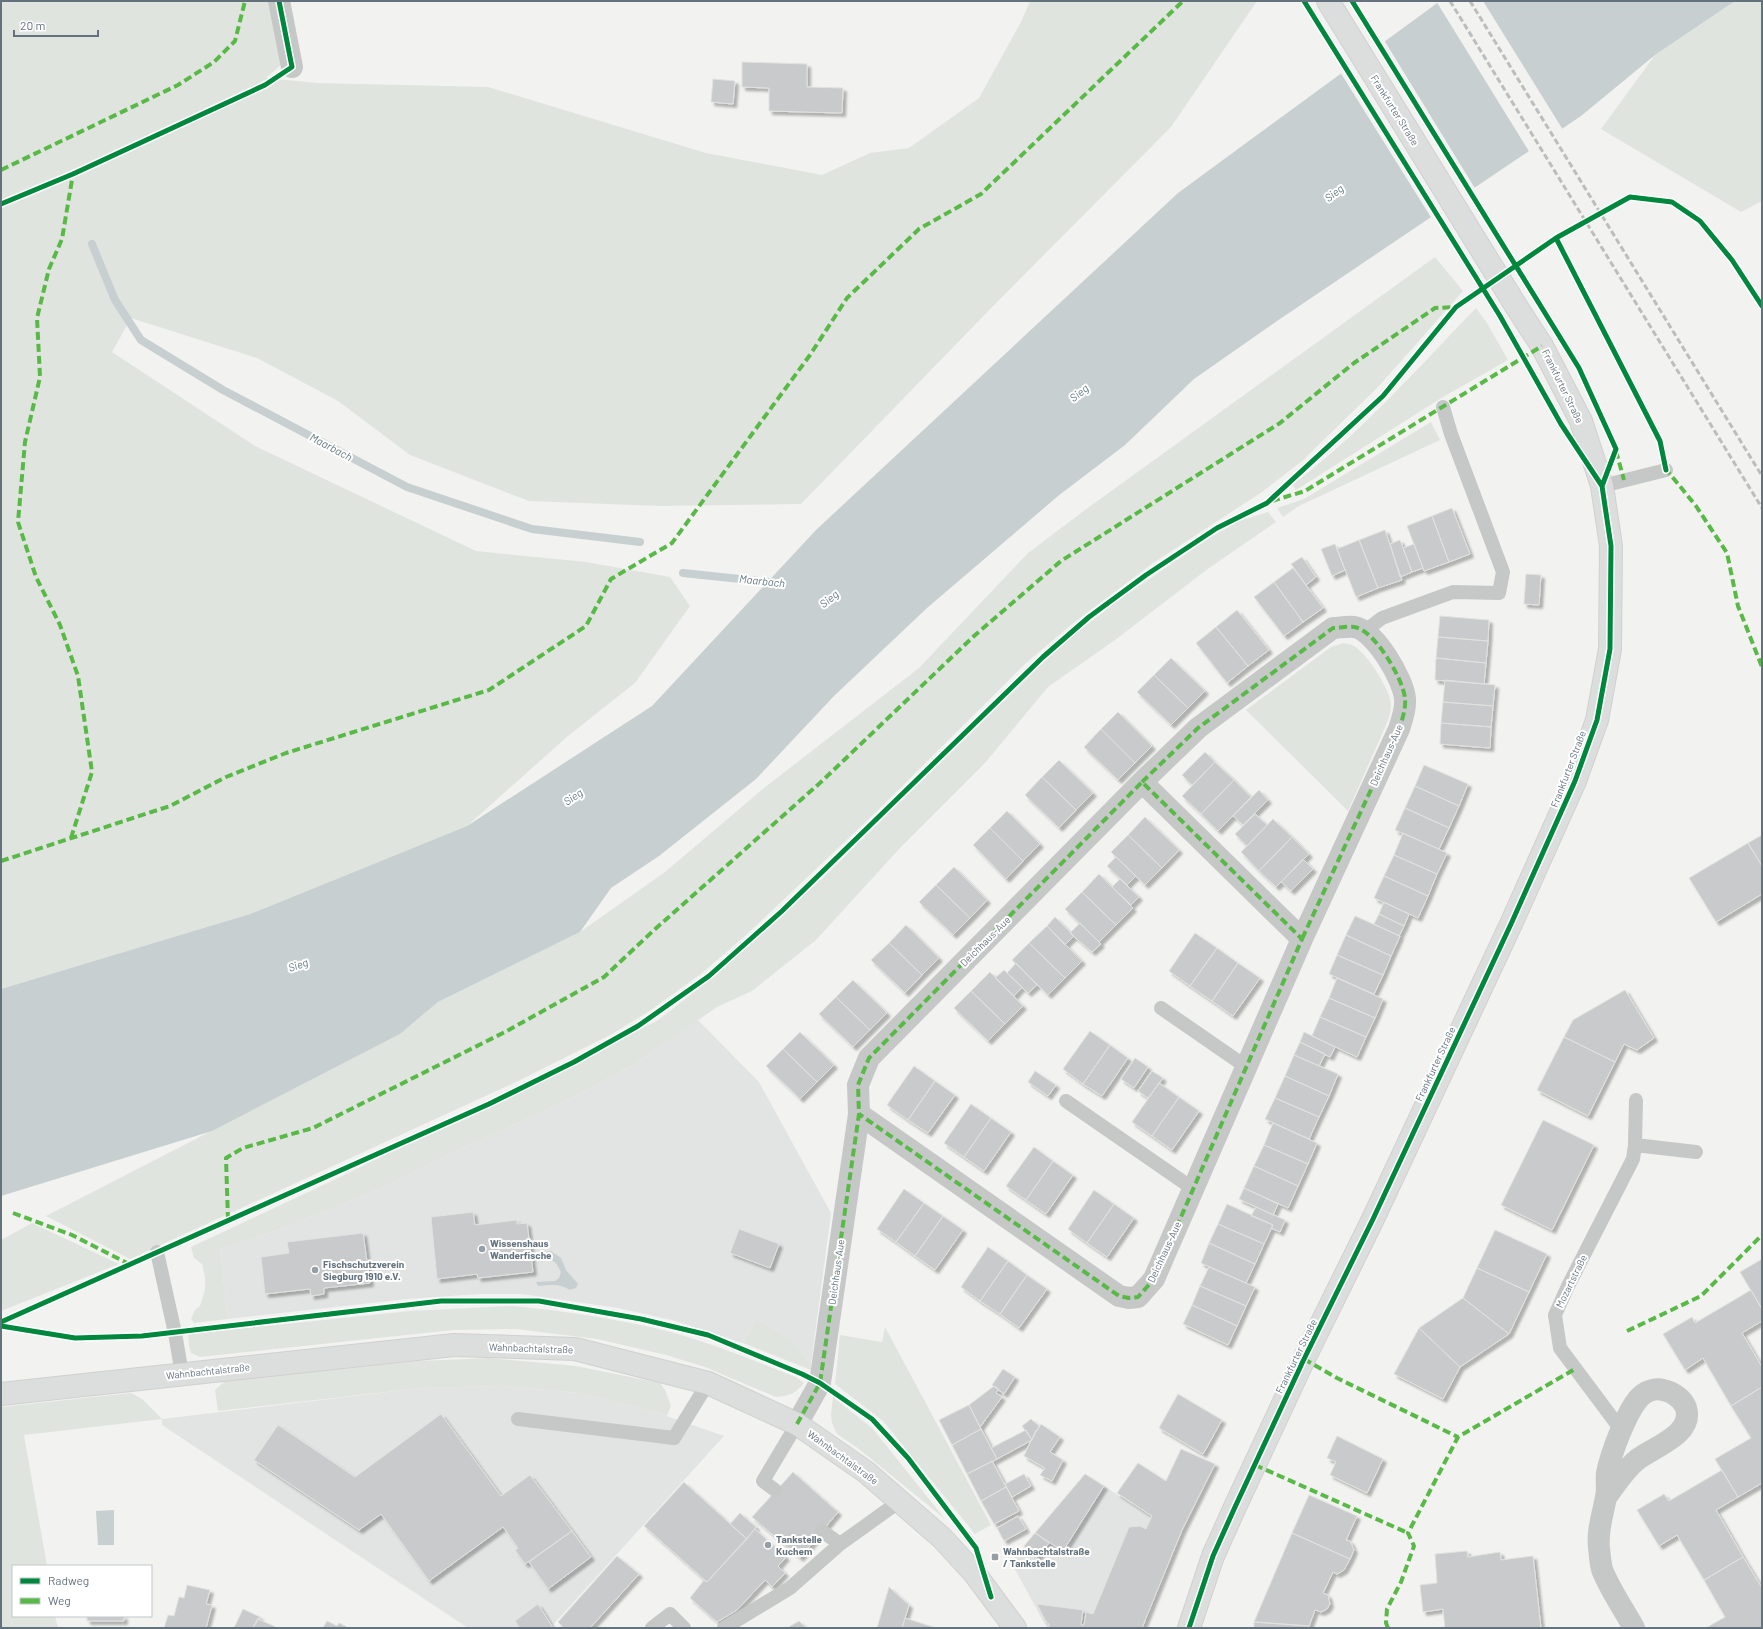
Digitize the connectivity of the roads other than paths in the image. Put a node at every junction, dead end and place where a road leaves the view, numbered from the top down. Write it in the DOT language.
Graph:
graph roads {
  1 [pos="279,1"];
  2 [pos="1328,1"];
  3 [pos="292,67"];
  4 [pos="1443,406"];
  5 [pos="1666,470"];
  6 [pos="1602,486"];
  7 [pos="1365,631"];
  8 [pos="1142,782"];
  9 [pos="1302,939"];
  10 [pos="1161,1008"];
  11 [pos="1245,1066"];
  12 [pos="1636,1100"];
  13 [pos="1066,1101"];
  14 [pos="859,1114"];
  15 [pos="1635,1145"];
  16 [pos="1696,1152"];
  17 [pos="1192,1188"];
  18 [pos="157,1252"];
  19 [pos="182,1374"];
  20 [pos="708,1383"];
  21 [pos="1,1394"];
  22 [pos="518,1419"];
  23 [pos="797,1424"];
  24 [pos="1622,1431"];
  25 [pos="776,1490"];
  26 [pos="1607,1496"];
  27 [pos="900,1501"];
  28 [pos="822,1530"];
  29 [pos="840,1544"];
  30 [pos="652,1628"];
  31 [pos="684,1628"];
  32 [pos="724,1628"];
  33 [pos="1015,1628"];
  34 [pos="1189,1628"];
  35 [pos="1634,1628"];
  1 -- 3 [label="street"];
  2 -- 6 [label="main road, Frankfurter Straße"];
  4 -- 7 [label="lane"];
  5 -- 6 [label="lane"];
  6 -- 34 [label="main road, Frankfurter Straße"];
  7 -- 8 [label="street, Deichhaus-Aue"];
  7 -- 9 [label="street, Deichhaus-Aue"];
  8 -- 9 [label="street"];
  8 -- 14 [label="street, Deichhaus-Aue"];
  9 -- 11 [label="street, Deichhaus-Aue"];
  10 -- 11 [label="lane"];
  11 -- 17 [label="street, Deichhaus-Aue"];
  12 -- 15 [label="lane, Mozartstraße"];
  13 -- 17 [label="lane"];
  14 -- 17 [label="street, Deichhaus-Aue"];
  14 -- 23 [label="street, Deichhaus-Aue"];
  15 -- 16 [label="lane"];
  15 -- 24 [label="lane, Mozartstraße"];
  18 -- 19 [label="lane"];
  19 -- 20 [label="main road, Wahnbachtalstraße"];
  19 -- 21 [label="main road, Wahnbachtalstraße"];
  20 -- 22 [label="lane"];
  20 -- 23 [label="main road, Wahnbachtalstraße"];
  23 -- 25 [label="lane"];
  23 -- 27 [label="main road, Wahnbachtalstraße"];
  24 -- 26 [label="street"];
  24 -- 26 [label="street"];
  26 -- 35 [label="street"];
  27 -- 29 [label="lane"];
  27 -- 33 [label="main road, Wahnbachtalstraße"];
  28 -- 29 [label="lane"];
  29 -- 32 [label="lane"];
  30 -- 31 [label="lane"];
}
